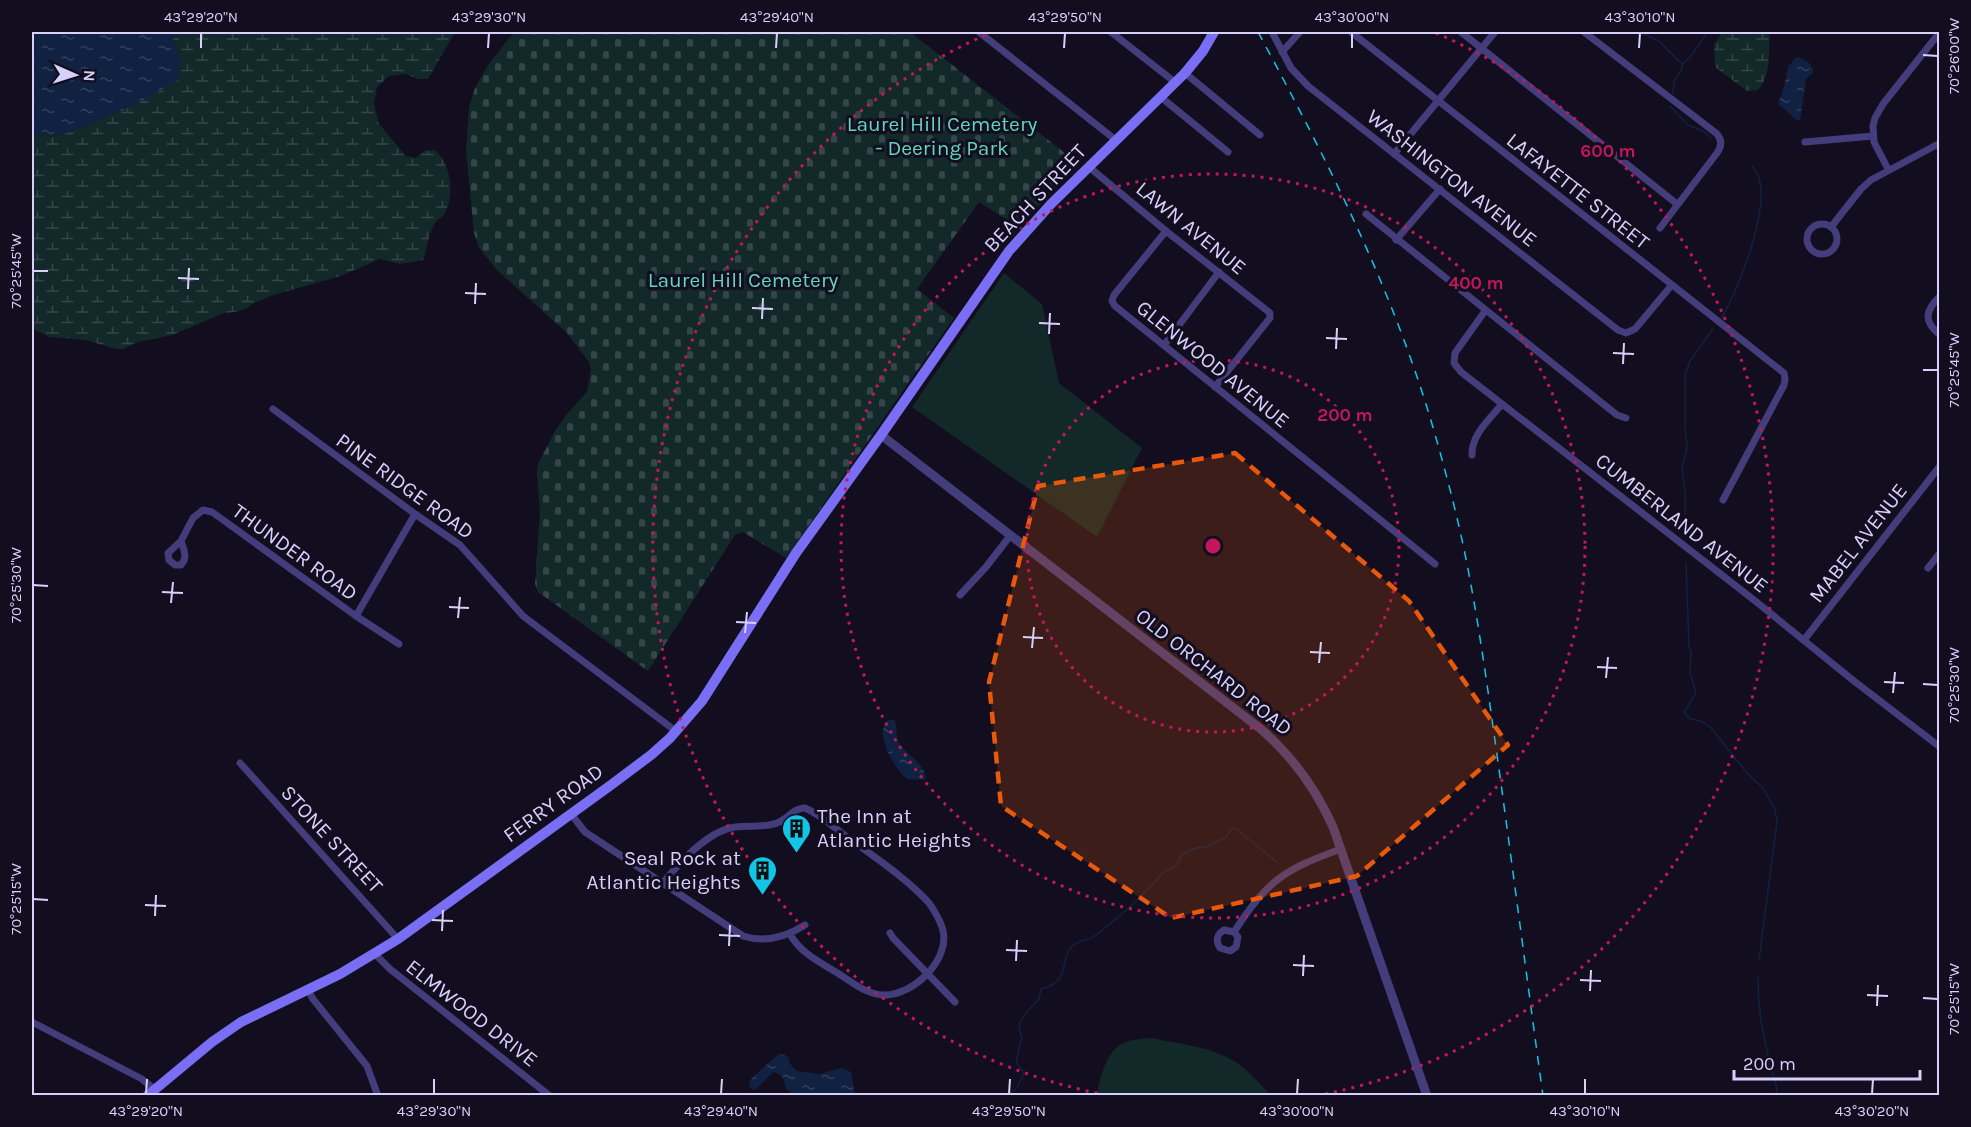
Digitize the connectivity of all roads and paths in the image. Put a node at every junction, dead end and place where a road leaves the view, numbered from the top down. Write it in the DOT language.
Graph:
graph roads {
  1 [pos="979,32"];
  2 [pos="1111,32"];
  3 [pos="1214,32"];
  4 [pos="1272,32"];
  5 [pos="1300,32"];
  6 [pos="1351,32"];
  7 [pos="1461,32"];
  8 [pos="1495,32"];
  9 [pos="1584,32"];
  10 [pos="1940,32"];
  11 [pos="1482,48"];
  12 [pos="1282,52"];
  13 [pos="1185,73"];
  14 [pos="1176,83"];
  15 [pos="1162,98"];
  16 [pos="1439,102"];
  17 [pos="1260,135"];
  18 [pos="1873,136"];
  19 [pos="1116,141"];
  20 [pos="1805,142"];
  21 [pos="1940,143"];
  22 [pos="1228,152"];
  23 [pos="1394,154"];
  24 [pos="1089,167"];
  25 [pos="1888,169"];
  26 [pos="1440,189"];
  27 [pos="1677,204"];
  28 [pos="1366,214"];
  29 [pos="1831,227"];
  30 [pos="1660,228"];
  31 [pos="1166,231"];
  32 [pos="1396,240"];
  33 [pos="1219,272"];
  34 [pos="1671,286"];
  35 [pos="1940,296"];
  36 [pos="1485,311"];
  37 [pos="1940,335"];
  38 [pos="1164,345"];
  39 [pos="1215,387"];
  40 [pos="1502,404"];
  41 [pos="273,409"];
  42 [pos="1626,418"];
  43 [pos="881,435"];
  44 [pos="1472,455"];
  45 [pos="1940,466"];
  46 [pos="1723,500"];
  47 [pos="415,514"];
  48 [pos="1010,536"];
  49 [pos="182,541"];
  50 [pos="1940,553"];
  51 [pos="1435,564"];
  52 [pos="1928,568"];
  53 [pos="960,595"];
  54 [pos="356,616"];
  55 [pos="1804,640"];
  56 [pos="399,644"];
  57 [pos="677,732"];
  58 [pos="1940,747"];
  59 [pos="240,763"];
  60 [pos="571,814"];
  61 [pos="1341,849"];
  62 [pos="662,884"];
  63 [pos="805,925"];
  64 [pos="1234,932"];
  65 [pos="890,933"];
  66 [pos="790,934"];
  67 [pos="398,939"];
  68 [pos="375,954"];
  69 [pos="927,972"];
  70 [pos="308,990"];
  71 [pos="955,1002"];
  72 [pos="32,1022"];
  73 [pos="151,1092"];
  74 [pos="378,1095"];
  75 [pos="550,1095"];
  76 [pos="1427,1095"];
  1 -- 19 [label="street"];
  2 -- 14 [label="street"];
  3 -- 13 [label="main road, BEACH STREET"];
  4 -- 12 [label="street, WASHINGTON AVENUE"];
  5 -- 12 [label="street"];
  6 -- 16 [label="street, LAFAYETTE STREET"];
  7 -- 11 [label="street"];
  8 -- 11 [label="street"];
  9 -- 27 [label="street"];
  10 -- 18 [label="street"];
  11 -- 16 [label="street"];
  11 -- 27 [label="street"];
  12 -- 23 [label="street, WASHINGTON AVENUE"];
  13 -- 14 [label="main road, BEACH STREET"];
  13 -- 17 [label="street"];
  14 -- 15 [label="main road, BEACH STREET"];
  15 -- 19 [label="main road, BEACH STREET"];
  15 -- 22 [label="street"];
  16 -- 23 [label="street"];
  16 -- 34 [label="street, LAFAYETTE STREET"];
  18 -- 20 [label="street"];
  18 -- 25 [label="street"];
  19 -- 24 [label="main road, BEACH STREET"];
  21 -- 25 [label="street"];
  23 -- 26 [label="street, WASHINGTON AVENUE"];
  24 -- 31 [label="street, LAWN AVENUE"];
  24 -- 43 [label="main road, BEACH STREET"];
  25 -- 29 [label="street"];
  26 -- 32 [label="street"];
  26 -- 34 [label="street, WASHINGTON AVENUE"];
  27 -- 30 [label="street"];
  28 -- 32 [label="street"];
  29 -- 29 [label="street"];
  31 -- 33 [label="street, LAWN AVENUE"];
  31 -- 38 [label="street, GLENWOOD AVENUE"];
  32 -- 36 [label="street"];
  33 -- 38 [label="street"];
  33 -- 39 [label="street, LAWN AVENUE"];
  34 -- 46 [label="street, LAFAYETTE STREET"];
  35 -- 37 [label="street"];
  36 -- 40 [label="street, CUMBERLAND AVENUE"];
  36 -- 42 [label="street"];
  38 -- 39 [label="street, GLENWOOD AVENUE"];
  39 -- 51 [label="street, GLENWOOD AVENUE"];
  40 -- 44 [label="street"];
  40 -- 55 [label="street, CUMBERLAND AVENUE"];
  41 -- 47 [label="street, PINE RIDGE ROAD"];
  43 -- 48 [label="street, OLD ORCHARD ROAD"];
  43 -- 57 [label="main road, FERRY ROAD"];
  45 -- 55 [label="street, MABEL AVENUE"];
  47 -- 54 [label="street"];
  47 -- 57 [label="street, PINE RIDGE ROAD"];
  48 -- 53 [label="street"];
  48 -- 61 [label="street, OLD ORCHARD ROAD"];
  49 -- 54 [label="street, THUNDER ROAD"];
  50 -- 52 [label="street"];
  54 -- 56 [label="street, THUNDER ROAD"];
  55 -- 58 [label="street, CUMBERLAND AVENUE"];
  57 -- 60 [label="main road, FERRY ROAD"];
  59 -- 67 [label="street, STONE STREET"];
  60 -- 62 [label="street"];
  60 -- 67 [label="main road, FERRY ROAD"];
  61 -- 64 [label="street"];
  61 -- 76 [label="street, OLD ORCHARD ROAD"];
  62 -- 66 [label="street"];
  62 -- 69 [label="street"];
  63 -- 66 [label="street"];
  65 -- 69 [label="street"];
  66 -- 69 [label="street"];
  67 -- 68 [label="main road, FERRY ROAD"];
  68 -- 70 [label="main road, FERRY ROAD"];
  68 -- 75 [label="street, ELMWOOD DRIVE"];
  69 -- 71 [label="street"];
  70 -- 73 [label="main road, FERRY ROAD"];
  70 -- 74 [label="street"];
  72 -- 73 [label="street"];
}
